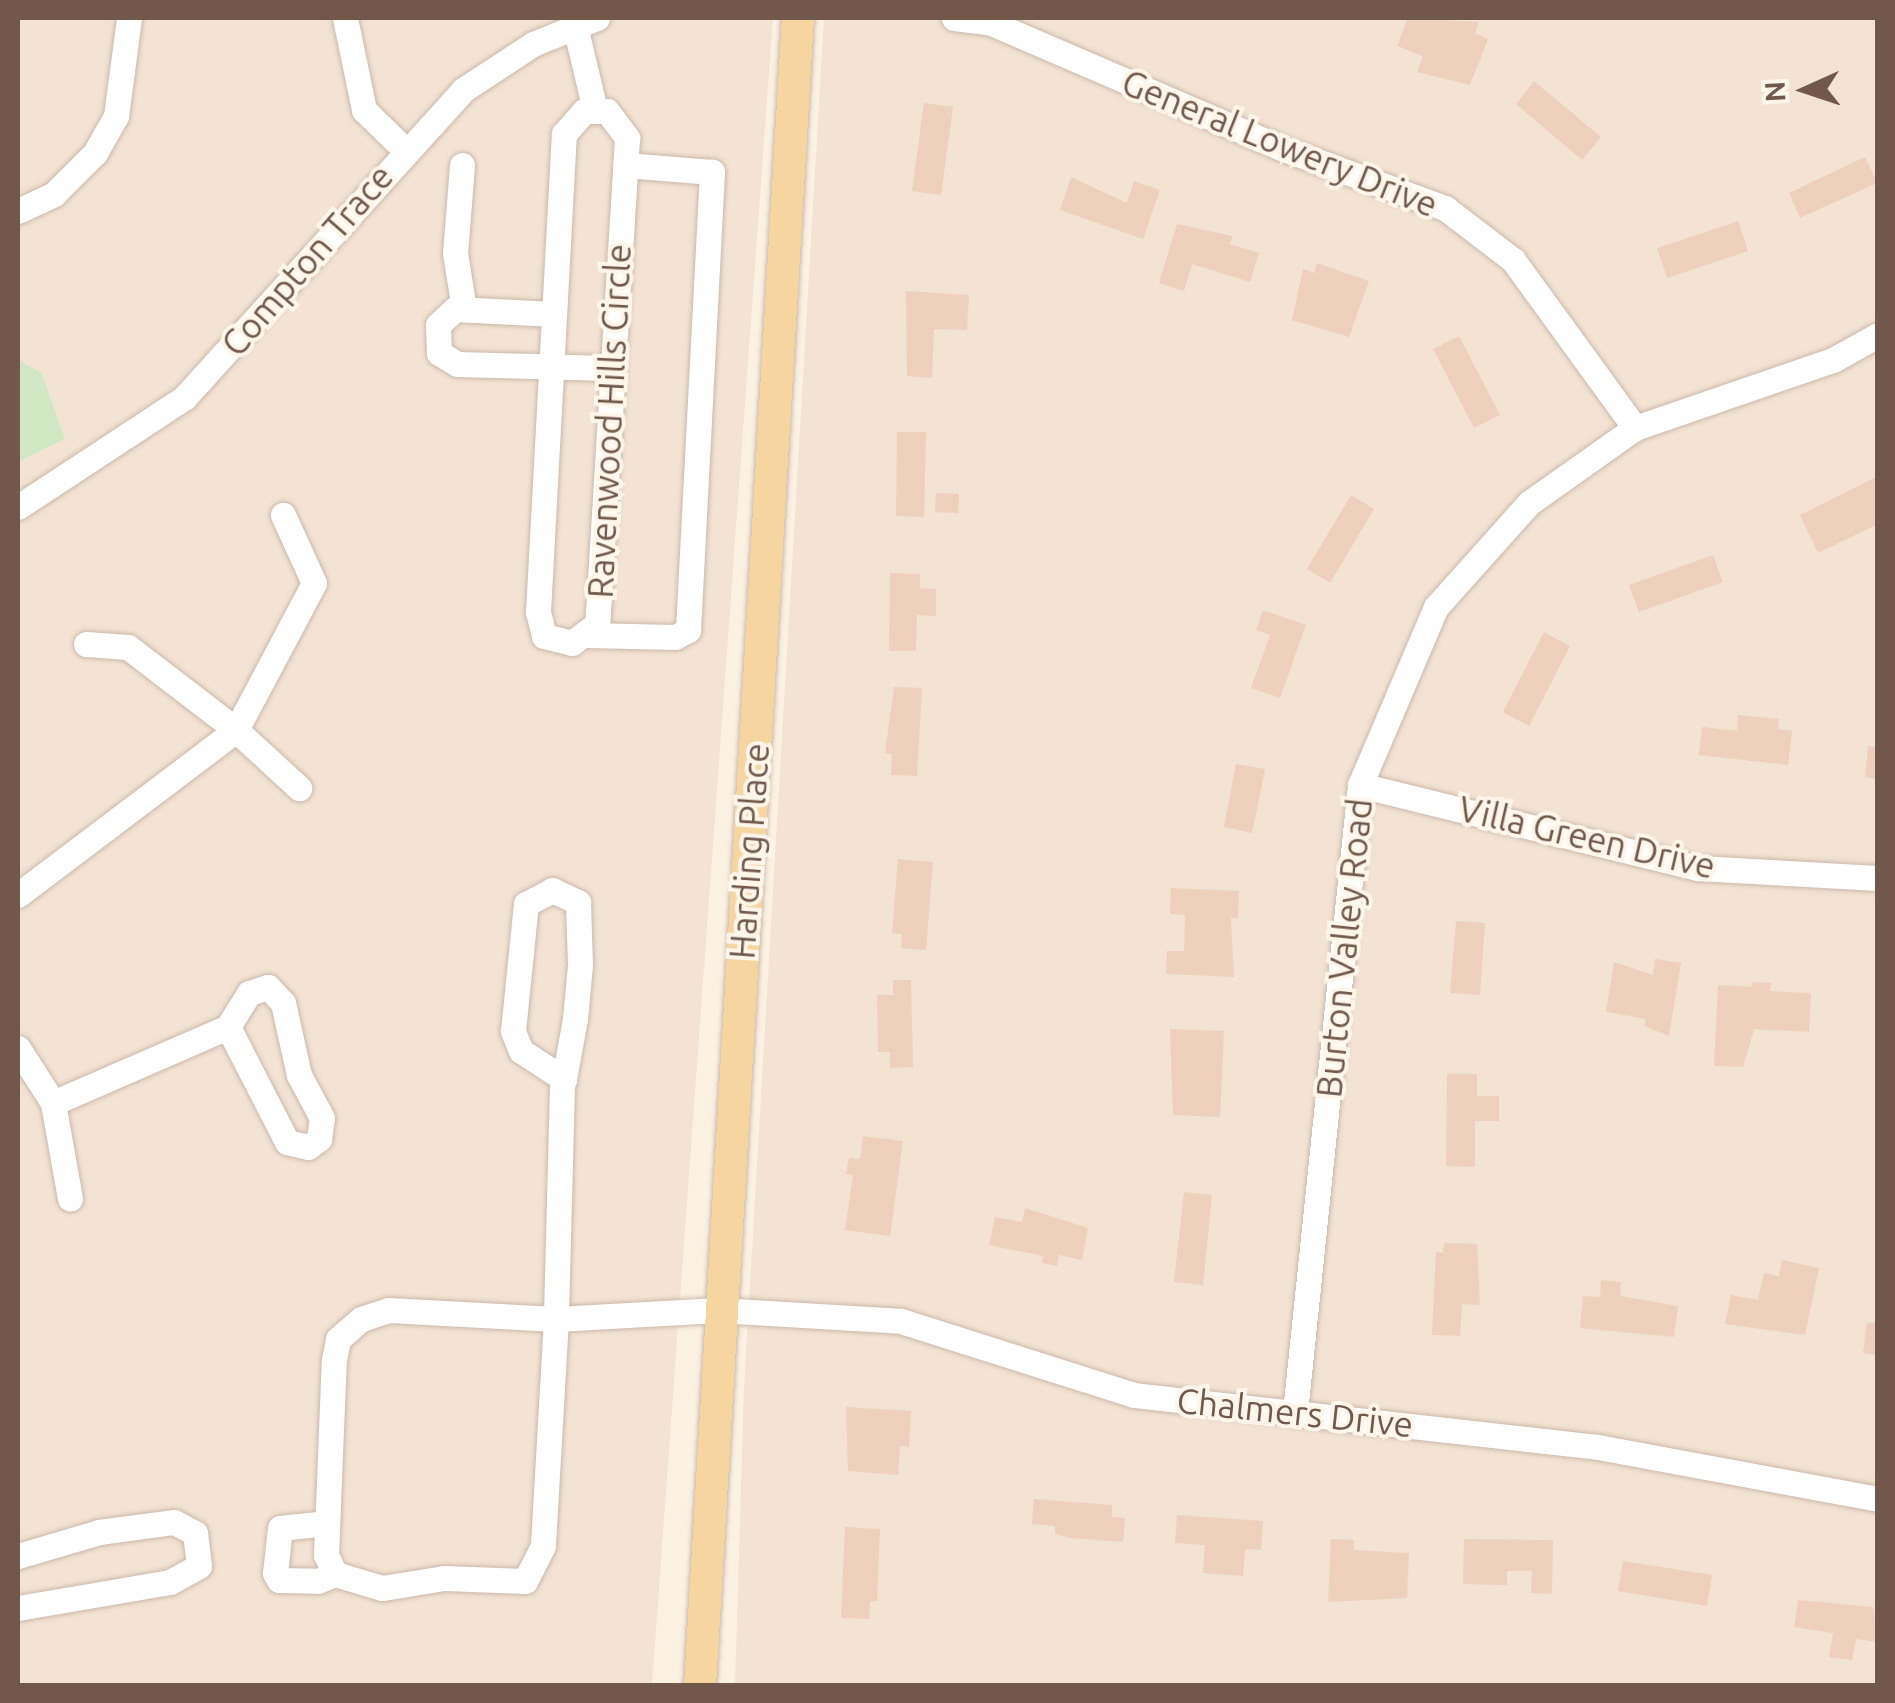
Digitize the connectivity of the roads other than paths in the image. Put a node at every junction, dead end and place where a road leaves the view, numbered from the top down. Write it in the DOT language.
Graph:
graph roads {
  1 [pos="129,18"];
  2 [pos="345,18"];
  3 [pos="798,18"];
  4 [pos="954,18"];
  5 [pos="586,22"];
  6 [pos="595,110"];
  7 [pos="405,150"];
  8 [pos="462,165"];
  9 [pos="625,166"];
  10 [pos="18,211"];
  11 [pos="464,309"];
  12 [pos="554,314"];
  13 [pos="1878,336"];
  14 [pos="551,366"];
  15 [pos="610,368"];
  16 [pos="1635,428"];
  17 [pos="18,507"];
  18 [pos="283,515"];
  19 [pos="588,635"];
  20 [pos="86,644"];
  21 [pos="236,730"];
  22 [pos="1360,785"];
  23 [pos="299,788"];
  24 [pos="1878,878"];
  25 [pos="18,895"];
  26 [pos="228,1027"];
  27 [pos="18,1048"];
  28 [pos="564,1080"];
  29 [pos="52,1103"];
  30 [pos="70,1198"];
  31 [pos="718,1310"];
  32 [pos="556,1319"];
  33 [pos="1296,1412"];
  34 [pos="1878,1499"];
  35 [pos="327,1523"];
  36 [pos="18,1556"];
  37 [pos="335,1574"];
  38 [pos="18,1608"];
  39 [pos="700,1686"];
  1 -- 10 [label="street"];
  2 -- 7 [label="street"];
  3 -- 31 [label="main road, Harding Place"];
  4 -- 16 [label="street, General Lowery Drive"];
  5 -- 6 [label="street, Ravenwood Hills Circle"];
  5 -- 7 [label="street, Compton Trace"];
  6 -- 9 [label="street, Ravenwood Hills Circle"];
  6 -- 12 [label="street, Ravenwood Hills Circle"];
  7 -- 17 [label="street, Compton Trace"];
  8 -- 11 [label="street"];
  9 -- 15 [label="street, Ravenwood Hills Circle"];
  9 -- 19 [label="street"];
  11 -- 12 [label="street"];
  11 -- 14 [label="street"];
  12 -- 14 [label="street, Ravenwood Hills Circle"];
  13 -- 16 [label="street, Burton Valley Road"];
  14 -- 15 [label="street"];
  14 -- 19 [label="street, Ravenwood Hills Circle"];
  15 -- 19 [label="street, Ravenwood Hills Circle"];
  16 -- 22 [label="street, Burton Valley Road"];
  18 -- 21 [label="street"];
  20 -- 21 [label="street"];
  21 -- 23 [label="street"];
  21 -- 25 [label="street"];
  22 -- 24 [label="street, Villa Green Drive"];
  22 -- 33 [label="street, Burton Valley Road"];
  26 -- 26 [label="street"];
  26 -- 29 [label="street"];
  27 -- 29 [label="street"];
  28 -- 28 [label="street"];
  28 -- 32 [label="street"];
  29 -- 30 [label="street"];
  31 -- 32 [label="street, Chalmers Drive"];
  31 -- 33 [label="street, Chalmers Drive"];
  31 -- 39 [label="main road, Harding Place"];
  32 -- 35 [label="street, Chalmers Drive"];
  32 -- 37 [label="street"];
  33 -- 34 [label="street, Chalmers Drive"];
  35 -- 37 [label="street"];
  35 -- 37 [label="street"];
  36 -- 38 [label="street"];
}
